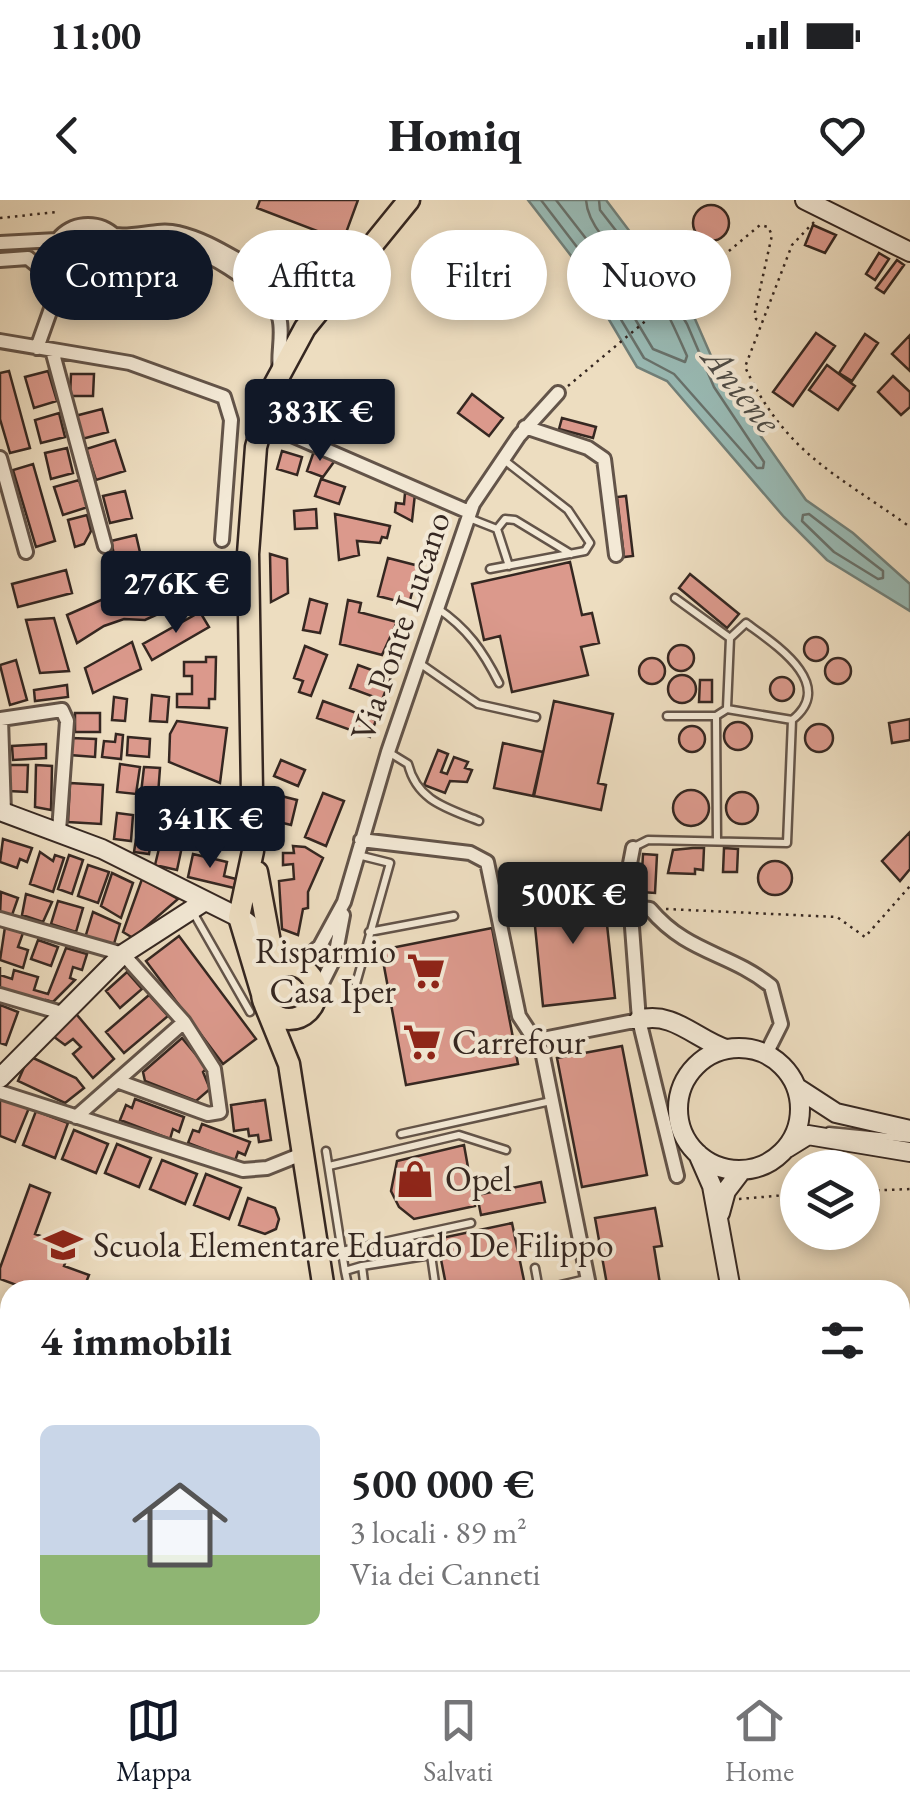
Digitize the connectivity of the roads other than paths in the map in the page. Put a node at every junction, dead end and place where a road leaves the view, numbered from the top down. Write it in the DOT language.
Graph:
graph roads {
  1 [pos="409,200"];
  2 [pos="788,200"];
  3 [pos="805,200"];
  4 [pos="830,214"];
  5 [pos="70,230"];
  6 [pos="105,230"];
  7 [pos="383,230"];
  8 [pos="30,242"];
  9 [pos="0,244"];
  10 [pos="910,252"];
  11 [pos="0,260"];
  12 [pos="30,260"];
  13 [pos="213,262"];
  14 [pos="48,320"];
  15 [pos="310,320"];
  16 [pos="0,341"];
  17 [pos="37,348"];
  18 [pos="52,350"];
  19 [pos="280,373"];
  20 [pos="558,393"];
  21 [pos="526,427"];
  22 [pos="288,433"];
  23 [pos="0,458"];
  24 [pos="502,458"];
  25 [pos="469,515"];
  26 [pos="496,529"];
  27 [pos="222,540"];
  28 [pos="104,546"];
  29 [pos="26,552"];
  30 [pos="571,554"];
  31 [pos="616,554"];
  32 [pos="510,566"];
  33 [pos="490,569"];
  34 [pos="675,598"];
  35 [pos="436,608"];
  36 [pos="730,638"];
  37 [pos="418,662"];
  38 [pos="499,683"];
  39 [pos="726,709"];
  40 [pos="667,716"];
  41 [pos="716,716"];
  42 [pos="536,717"];
  43 [pos="0,718"];
  44 [pos="792,720"];
  45 [pos="388,752"];
  46 [pos="2,812"];
  47 [pos="479,821"];
  48 [pos="59,830"];
  49 [pos="717,841"];
  50 [pos="359,847"];
  51 [pos="633,848"];
  52 [pos="253,851"];
  53 [pos="344,902"];
  54 [pos="197,906"];
  55 [pos="631,907"];
  56 [pos="454,916"];
  57 [pos="238,917"];
  58 [pos="0,919"];
  59 [pos="368,932"];
  60 [pos="270,942"];
  61 [pos="123,954"];
  62 [pos="292,965"];
  63 [pos="0,995"];
  64 [pos="352,998"];
  65 [pos="313,1002"];
  66 [pos="259,1004"];
  67 [pos="62,1013"];
  68 [pos="639,1020"];
  69 [pos="184,1022"];
  70 [pos="683,1024"];
  71 [pos="538,1040"];
  72 [pos="770,1048"];
  73 [pos="726,1049"];
  74 [pos="0,1078"];
  75 [pos="116,1082"];
  76 [pos="796,1087"];
  77 [pos="682,1089"];
  78 [pos="0,1092"];
  79 [pos="295,1095"];
  80 [pos="552,1100"];
  81 [pos="76,1117"];
  82 [pos="910,1130"];
  83 [pos="401,1134"];
  84 [pos="808,1135"];
  85 [pos="910,1140"];
  86 [pos="506,1150"];
  87 [pos="784,1150"];
  88 [pos="785,1150"];
  89 [pos="326,1151"];
  90 [pos="910,1152"];
  91 [pos="780,1153"];
  92 [pos="302,1154"];
  93 [pos="698,1154"];
  94 [pos="329,1166"];
  95 [pos="742,1170"];
  96 [pos="677,1176"];
  97 [pos="470,1223"];
  98 [pos="718,1229"];
  99 [pos="342,1251"];
  100 [pos="362,1266"];
  101 [pos="535,1268"];
  102 [pos="346,1271"];
  103 [pos="322,1280"];
  104 [pos="347,1280"];
  105 [pos="364,1280"];
  106 [pos="434,1280"];
  107 [pos="538,1280"];
  108 [pos="588,1280"];
  109 [pos="729,1280"];
  1 -- 7 [label="main road"];
  2 -- 4 [label="main road"];
  3 -- 4 [label="main road"];
  4 -- 10 [label="main road"];
  5 -- 6 [label="street"];
  8 -- 9 [label="street"];
  11 -- 12 [label="street"];
  13 -- 19 [label="street"];
  14 -- 17 [label="street"];
  15 -- 19 [label="main road"];
  16 -- 17 [label="street"];
  17 -- 18 [label="street"];
  18 -- 27 [label="street"];
  18 -- 28 [label="street"];
  19 -- 52 [label="main road"];
  20 -- 21 [label="street, Via Ponte Lucano"];
  21 -- 24 [label="street, Via Ponte Lucano"];
  21 -- 31 [label="street"];
  22 -- 25 [label="street"];
  23 -- 29 [label="street"];
  24 -- 25 [label="street, Via Ponte Lucano"];
  24 -- 30 [label="lane"];
  25 -- 26 [label="lane"];
  25 -- 35 [label="street, Via Ponte Lucano"];
  26 -- 30 [label="lane"];
  26 -- 32 [label="lane"];
  30 -- 32 [label="lane"];
  32 -- 33 [label="lane"];
  34 -- 36 [label="lane"];
  35 -- 37 [label="street, Via Ponte Lucano"];
  35 -- 38 [label="lane"];
  36 -- 39 [label="lane"];
  36 -- 44 [label="lane"];
  37 -- 42 [label="lane"];
  37 -- 45 [label="street, Via Ponte Lucano"];
  39 -- 41 [label="lane"];
  39 -- 44 [label="lane"];
  40 -- 41 [label="lane"];
  41 -- 49 [label="lane"];
  43 -- 46 [label="street"];
  43 -- 48 [label="street"];
  44 -- 49 [label="lane"];
  45 -- 47 [label="lane"];
  45 -- 50 [label="street, Via Ponte Lucano"];
  46 -- 48 [label="main road"];
  48 -- 54 [label="main road"];
  49 -- 51 [label="lane"];
  50 -- 53 [label="street, Via Ponte Lucano"];
  50 -- 59 [label="lane"];
  50 -- 71 [label="street"];
  51 -- 55 [label="street"];
  52 -- 57 [label="main road"];
  52 -- 60 [label="main road"];
  53 -- 62 [label="street, Via Ponte Lucano"];
  53 -- 65 [label="street, Via Ponte Lucano"];
  54 -- 57 [label="main road"];
  54 -- 61 [label="main road"];
  54 -- 66 [label="lane"];
  55 -- 68 [label="street"];
  55 -- 72 [label="street"];
  56 -- 59 [label="lane"];
  57 -- 60 [label="main road"];
  57 -- 66 [label="main road"];
  58 -- 61 [label="street"];
  59 -- 64 [label="lane"];
  60 -- 62 [label="main road"];
  61 -- 67 [label="main road"];
  61 -- 69 [label="street"];
  62 -- 65 [label="main road"];
  62 -- 66 [label="main road"];
  63 -- 67 [label="street"];
  65 -- 66 [label="main road"];
  65 -- 79 [label="main road"];
  66 -- 79 [label="main road"];
  67 -- 74 [label="main road"];
  68 -- 70 [label="main road"];
  68 -- 71 [label="street"];
  68 -- 96 [label="street"];
  69 -- 75 [label="street"];
  69 -- 75 [label="street"];
  70 -- 73 [label="main road"];
  70 -- 77 [label="main road"];
  71 -- 80 [label="street"];
  72 -- 73 [label="main road"];
  72 -- 76 [label="main road"];
  73 -- 77 [label="main road"];
  75 -- 81 [label="street"];
  76 -- 82 [label="main road"];
  76 -- 87 [label="main road"];
  77 -- 93 [label="main road"];
  78 -- 81 [label="street"];
  79 -- 92 [label="main road"];
  80 -- 83 [label="lane"];
  80 -- 108 [label="street"];
  81 -- 92 [label="street"];
  84 -- 85 [label="lane"];
  84 -- 88 [label="main road"];
  84 -- 90 [label="main road"];
  86 -- 94 [label="lane"];
  89 -- 94 [label="lane"];
  91 -- 95 [label="main road"];
  92 -- 103 [label="main road"];
  93 -- 95 [label="main road"];
  93 -- 98 [label="main road"];
  94 -- 99 [label="lane"];
  95 -- 98 [label="main road"];
  97 -- 99 [label="lane"];
  98 -- 109 [label="main road"];
  99 -- 102 [label="lane"];
  100 -- 102 [label="lane"];
  100 -- 105 [label="lane"];
  100 -- 106 [label="lane"];
  101 -- 107 [label="lane"];
  102 -- 104 [label="lane"];
}
